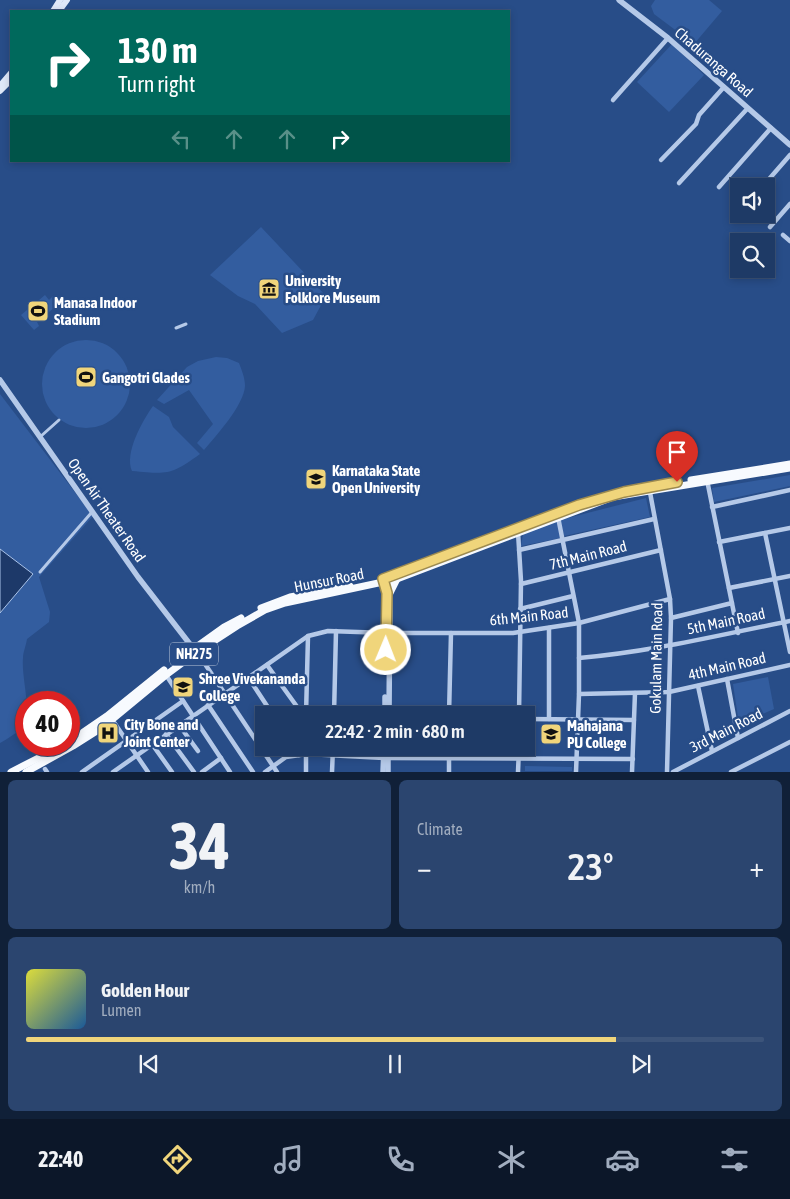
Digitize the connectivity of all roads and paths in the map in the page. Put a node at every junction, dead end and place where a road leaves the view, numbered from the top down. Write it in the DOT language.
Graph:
graph roads {
  1 [pos="62,0"];
  2 [pos="619,0"];
  3 [pos="54,10"];
  4 [pos="668,38"];
  5 [pos="10,74"];
  6 [pos="10,81"];
  7 [pos="0,86"];
  8 [pos="724,87"];
  9 [pos="0,92"];
  10 [pos="612,100"];
  11 [pos="748,108"];
  12 [pos="771,128"];
  13 [pos="790,145"];
  14 [pos="790,155"];
  15 [pos="661,160"];
  16 [pos="769,178"];
  17 [pos="679,183"];
  18 [pos="719,187"];
  19 [pos="790,204"];
  20 [pos="770,227"];
  21 [pos="783,235"];
  22 [pos="790,241"];
  23 [pos="186,324"];
  24 [pos="176,328"];
  25 [pos="0,380"];
  26 [pos="59,420"];
  27 [pos="39,438"];
  28 [pos="790,464"];
  29 [pos="790,468"];
  30 [pos="707,480"];
  31 [pos="649,489"];
  32 [pos="790,490"];
  33 [pos="712,507"];
  34 [pos="93,511"];
  35 [pos="558,517"];
  36 [pos="654,519"];
  37 [pos="790,528"];
  38 [pos="518,532"];
  39 [pos="766,533"];
  40 [pos="562,539"];
  41 [pos="719,542"];
  42 [pos="519,550"];
  43 [pos="660,550"];
  44 [pos="40,572"];
  45 [pos="569,573"];
  46 [pos="790,576"];
  47 [pos="775,579"];
  48 [pos="387,581"];
  49 [pos="521,584"];
  50 [pos="729,588"];
  51 [pos="388,593"];
  52 [pos="573,596"];
  53 [pos="670,599"];
  54 [pos="732,603"];
  55 [pos="520,609"];
  56 [pos="671,618"];
  57 [pos="787,621"];
  58 [pos="579,624"];
  59 [pos="549,628"];
  60 [pos="336,631"];
  61 [pos="520,632"];
  62 [pos="389,633"];
  63 [pos="451,633"];
  64 [pos="738,633"];
  65 [pos="308,636"];
  66 [pos="670,646"];
  67 [pos="195,650"];
  68 [pos="790,652"];
  69 [pos="579,658"];
  70 [pos="267,664"];
  71 [pos="790,665"];
  72 [pos="166,675"];
  73 [pos="248,677"];
  74 [pos="727,679"];
  75 [pos="698,686"];
  76 [pos="669,692"];
  77 [pos="635,693"];
  78 [pos="224,694"];
  79 [pos="579,694"];
  80 [pos="183,701"];
  81 [pos="208,705"];
  82 [pos="266,706"];
  83 [pos="298,706"];
  84 [pos="305,706"];
  85 [pos="334,706"];
  86 [pos="385,706"];
  87 [pos="389,706"];
  88 [pos="449,706"];
  89 [pos="519,706"];
  90 [pos="790,711"];
  91 [pos="192,716"];
  92 [pos="110,717"];
  93 [pos="535,719"];
  94 [pos="548,719"];
  95 [pos="578,719"];
  96 [pos="634,720"];
  97 [pos="179,725"];
  98 [pos="166,734"];
  99 [pos="80,735"];
  100 [pos="738,738"];
  101 [pos="127,741"];
  102 [pos="790,742"];
  103 [pos="152,744"];
  104 [pos="198,751"];
  105 [pos="712,751"];
  106 [pos="136,755"];
  107 [pos="42,756"];
  108 [pos="292,756"];
  109 [pos="306,756"];
  110 [pos="333,756"];
  111 [pos="221,758"];
  112 [pos="386,758"];
  113 [pos="449,758"];
  114 [pos="518,758"];
  115 [pos="576,758"];
  116 [pos="632,759"];
  117 [pos="273,766"];
  118 [pos="11,772"];
  119 [pos="26,772"];
  120 [pos="82,772"];
  121 [pos="113,772"];
  122 [pos="148,772"];
  123 [pos="172,772"];
  124 [pos="194,772"];
  125 [pos="202,772"];
  126 [pos="230,772"];
  127 [pos="253,772"];
  128 [pos="265,772"];
  129 [pos="277,772"];
  130 [pos="306,772"];
  131 [pos="332,772"];
  132 [pos="383,772"];
  133 [pos="388,772"];
  134 [pos="449,772"];
  135 [pos="518,772"];
  136 [pos="576,772"];
  137 [pos="632,772"];
  138 [pos="667,772"];
  139 [pos="673,772"];
  140 [pos="731,772"];
  1 -- 3 [label="main road"];
  2 -- 4 [label="street, Chaduranga Road"];
  4 -- 8 [label="street, Chaduranga Road"];
  4 -- 10 [label="street"];
  5 -- 7 [label="main road"];
  6 -- 9 [label="main road"];
  8 -- 11 [label="street, Chaduranga Road"];
  8 -- 15 [label="street"];
  11 -- 12 [label="street, Chaduranga Road"];
  11 -- 17 [label="street"];
  12 -- 13 [label="street, Chaduranga Road"];
  12 -- 18 [label="street"];
  14 -- 16 [label="street"];
  19 -- 20 [label="street"];
  21 -- 22 [label="street"];
  23 -- 24 [label="street"];
  25 -- 27 [label="street, Open Air Theater Road"];
  26 -- 27 [label="street"];
  27 -- 34 [label="street, Open Air Theater Road"];
  28 -- 30 [label="main road"];
  29 -- 30 [label="main road, Hunsur Road / NH275"];
  30 -- 31 [label="main road, Hunsur Road / NH275"];
  30 -- 33 [label="street"];
  31 -- 35 [label="main road, Hunsur Road / NH275"];
  31 -- 36 [label="street, Gokulam Main Road"];
  31 -- 48 [label="main road"];
  32 -- 33 [label="street"];
  33 -- 41 [label="street"];
  34 -- 44 [label="street"];
  34 -- 67 [label="street, Open Air Theater Road"];
  35 -- 38 [label="main road, Hunsur Road / NH275"];
  35 -- 40 [label="street"];
  36 -- 40 [label="street"];
  36 -- 43 [label="street, Gokulam Main Road"];
  37 -- 39 [label="street"];
  38 -- 42 [label="street"];
  38 -- 48 [label="main road, Hunsur Road / NH275"];
  39 -- 41 [label="street"];
  39 -- 47 [label="street"];
  40 -- 42 [label="street"];
  40 -- 45 [label="street"];
  41 -- 50 [label="street"];
  42 -- 49 [label="street"];
  43 -- 45 [label="street, 7th Main Road"];
  43 -- 53 [label="street, Gokulam Main Road"];
  45 -- 49 [label="street, 7th Main Road"];
  45 -- 52 [label="street"];
  46 -- 47 [label="street"];
  47 -- 50 [label="street"];
  47 -- 57 [label="street"];
  48 -- 51 [label="main road"];
  48 -- 51 [label="main road"];
  48 -- 67 [label="main road, Hunsur Road / NH275"];
  49 -- 55 [label="street"];
  50 -- 54 [label="street"];
  51 -- 62 [label="street"];
  52 -- 55 [label="street"];
  52 -- 58 [label="street"];
  53 -- 56 [label="street, Gokulam Main Road"];
  53 -- 58 [label="street, 6th Main Road"];
  54 -- 56 [label="street"];
  54 -- 64 [label="street"];
  55 -- 61 [label="street"];
  56 -- 66 [label="street, Gokulam Main Road"];
  57 -- 64 [label="street, 5th Main Road"];
  57 -- 68 [label="street"];
  58 -- 59 [label="street, 6th Main Road"];
  58 -- 69 [label="street"];
  59 -- 61 [label="street, 6th Main Road"];
  59 -- 94 [label="street"];
  60 -- 62 [label="street, 6th Main Road"];
  60 -- 65 [label="street, 6th Main Road"];
  60 -- 85 [label="street"];
  61 -- 63 [label="street, 6th Main Road"];
  61 -- 89 [label="street"];
  62 -- 63 [label="street, 6th Main Road"];
  62 -- 86 [label="street"];
  62 -- 87 [label="street"];
  63 -- 88 [label="street"];
  64 -- 66 [label="street, 5th Main Road"];
  65 -- 70 [label="street"];
  65 -- 84 [label="street"];
  66 -- 69 [label="street, 5th Main Road"];
  66 -- 76 [label="street, Gokulam Main Road"];
  67 -- 72 [label="main road, Hunsur Road / NH275"];
  67 -- 78 [label="street"];
  67 -- 92 [label="main road"];
  69 -- 79 [label="street"];
  70 -- 73 [label="street"];
  70 -- 83 [label="street"];
  71 -- 74 [label="street, 4th Main Road"];
  72 -- 80 [label="street"];
  72 -- 92 [label="main road, Hunsur Road / NH275"];
  73 -- 78 [label="street"];
  73 -- 82 [label="street"];
  74 -- 75 [label="street, 4th Main Road"];
  74 -- 100 [label="street"];
  75 -- 76 [label="street, 4th Main Road"];
  75 -- 105 [label="street"];
  76 -- 77 [label="street, 4th Main Road"];
  76 -- 138 [label="street, Gokulam Main Road"];
  77 -- 79 [label="street, 4th Main Road"];
  77 -- 96 [label="street"];
  78 -- 81 [label="street"];
  78 -- 117 [label="street"];
  79 -- 95 [label="street"];
  80 -- 91 [label="street"];
  80 -- 101 [label="street"];
  81 -- 91 [label="street"];
  81 -- 127 [label="street"];
  90 -- 100 [label="street, 3rd Main Road"];
  91 -- 97 [label="street"];
  91 -- 111 [label="street"];
  92 -- 99 [label="main road"];
  92 -- 101 [label="street"];
  92 -- 119 [label="main road, Hunsur Road / NH275"];
  93 -- 94 [label="street"];
  94 -- 95 [label="street"];
  95 -- 96 [label="street"];
  95 -- 115 [label="street"];
  96 -- 116 [label="street"];
  97 -- 98 [label="street"];
  97 -- 104 [label="street"];
  98 -- 103 [label="street"];
  98 -- 124 [label="street"];
  100 -- 105 [label="street, 3rd Main Road"];
  101 -- 106 [label="street"];
  101 -- 120 [label="street"];
  102 -- 140 [label="street"];
  103 -- 106 [label="street"];
  103 -- 123 [label="street"];
  105 -- 139 [label="street, 3rd Main Road"];
  106 -- 121 [label="street"];
  106 -- 122 [label="street"];
  107 -- 118 [label="main road"];
  108 -- 117 [label="street"];
  109 -- 130 [label="street"];
  110 -- 112 [label="street"];
  110 -- 131 [label="street"];
  111 -- 125 [label="street"];
  111 -- 126 [label="street"];
  112 -- 113 [label="street"];
  112 -- 132 [label="street"];
  112 -- 133 [label="street"];
  113 -- 114 [label="street"];
  113 -- 134 [label="street"];
  114 -- 115 [label="street"];
  114 -- 135 [label="street"];
  115 -- 116 [label="street"];
  115 -- 136 [label="street"];
  116 -- 137 [label="street"];
  117 -- 128 [label="street"];
  117 -- 129 [label="street"];
}
